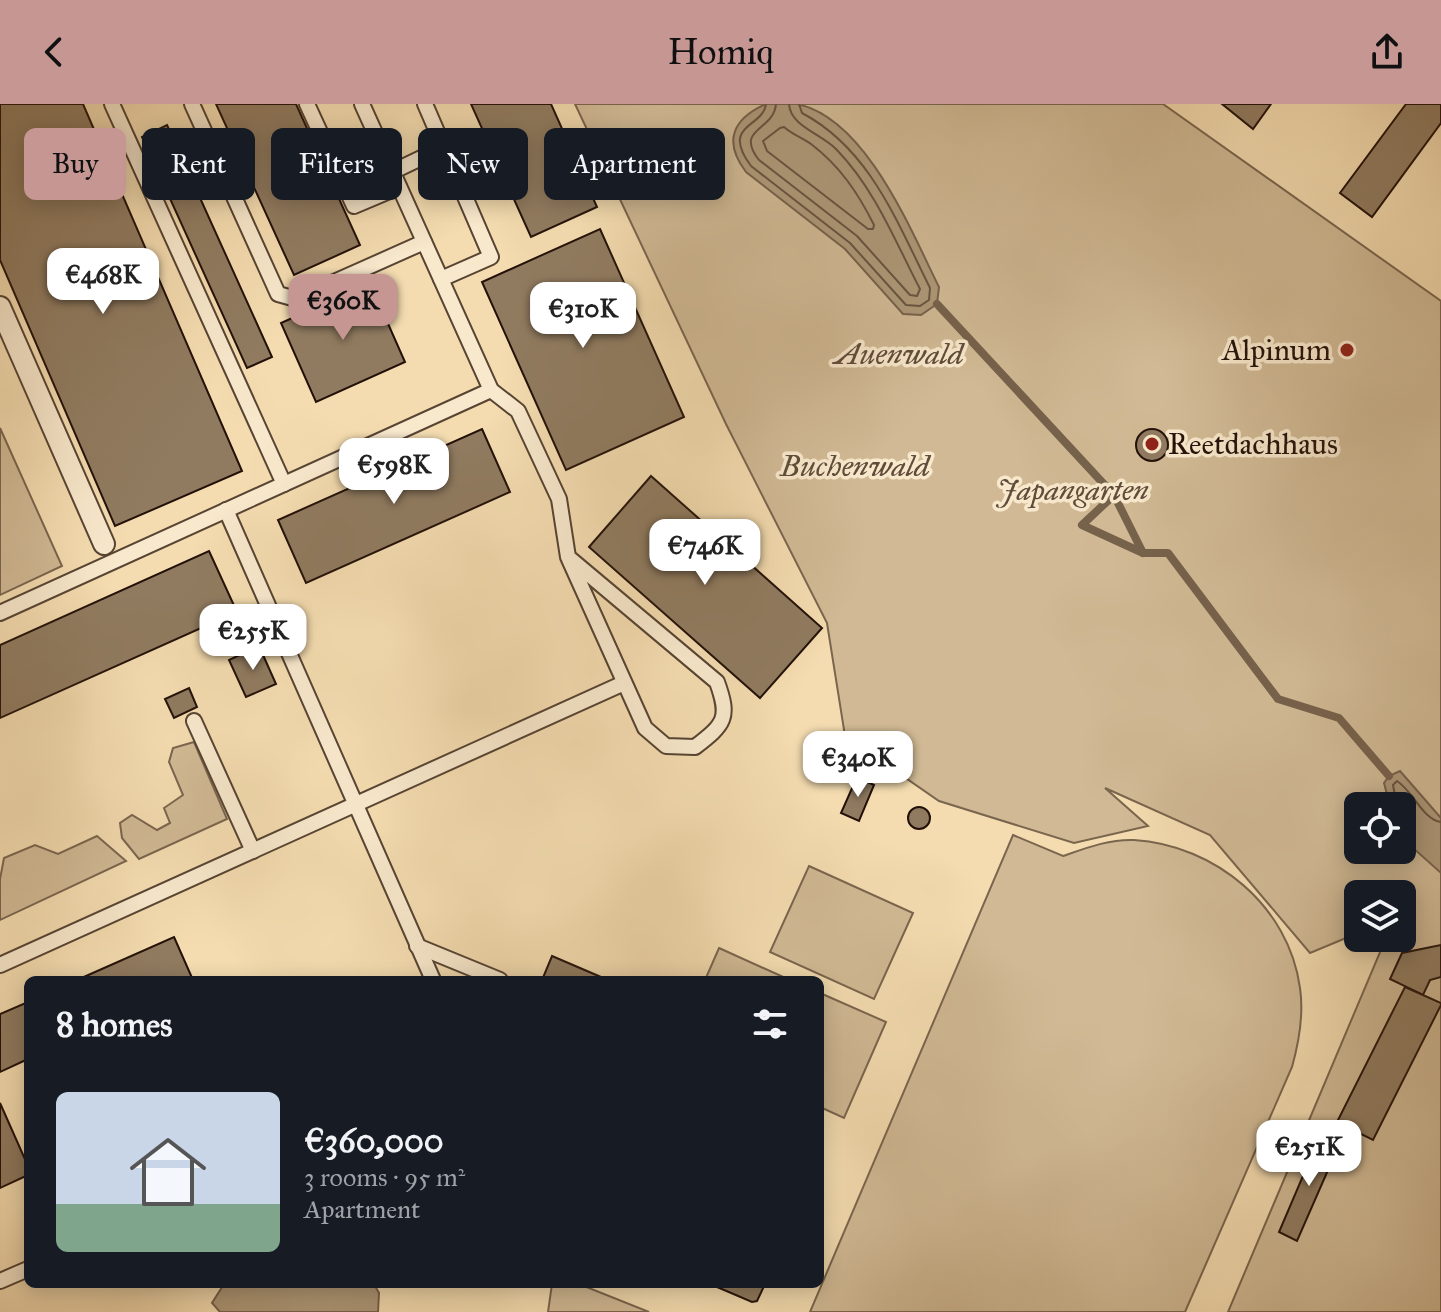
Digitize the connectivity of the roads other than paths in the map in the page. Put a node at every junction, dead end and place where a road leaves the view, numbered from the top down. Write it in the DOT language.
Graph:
graph roads {
  1 [pos="112,104"];
  2 [pos="192,104"];
  3 [pos="307,104"];
  4 [pos="362,104"];
  5 [pos="425,104"];
  6 [pos="318,128"];
  7 [pos="373,128"];
  8 [pos="436,128"];
  9 [pos="402,194"];
  10 [pos="351,200"];
  11 [pos="368,200"];
  12 [pos="467,200"];
  13 [pos="424,242"];
  14 [pos="441,279"];
  15 [pos="0,307"];
  16 [pos="491,390"];
  17 [pos="284,484"];
  18 [pos="226,510"];
  19 [pos="104,544"];
  20 [pos="568,557"];
  21 [pos="0,613"];
  22 [pos="624,683"];
  23 [pos="194,721"];
  24 [pos="355,805"];
  25 [pos="253,851"];
  26 [pos="417,946"];
  27 [pos="0,965"];
  28 [pos="431,976"];
  29 [pos="490,976"];
  30 [pos="24,1271"];
  31 [pos="0,1281"];
  1 -- 17 [label="lane"];
  2 -- 13 [label="lane"];
  3 -- 6 [label="lane"];
  4 -- 7 [label="lane"];
  5 -- 8 [label="lane"];
  9 -- 13 [label="lane"];
  10 -- 11 [label="lane"];
  12 -- 14 [label="lane"];
  13 -- 14 [label="lane"];
  14 -- 16 [label="lane"];
  15 -- 19 [label="street"];
  16 -- 17 [label="lane"];
  16 -- 20 [label="lane"];
  17 -- 18 [label="lane"];
  18 -- 21 [label="lane"];
  18 -- 24 [label="lane"];
  20 -- 22 [label="lane"];
  20 -- 22 [label="lane"];
  22 -- 24 [label="lane"];
  23 -- 25 [label="lane"];
  24 -- 25 [label="lane"];
  24 -- 26 [label="lane"];
  25 -- 27 [label="lane"];
  26 -- 28 [label="lane"];
  26 -- 29 [label="lane"];
  30 -- 31 [label="lane"];
}
